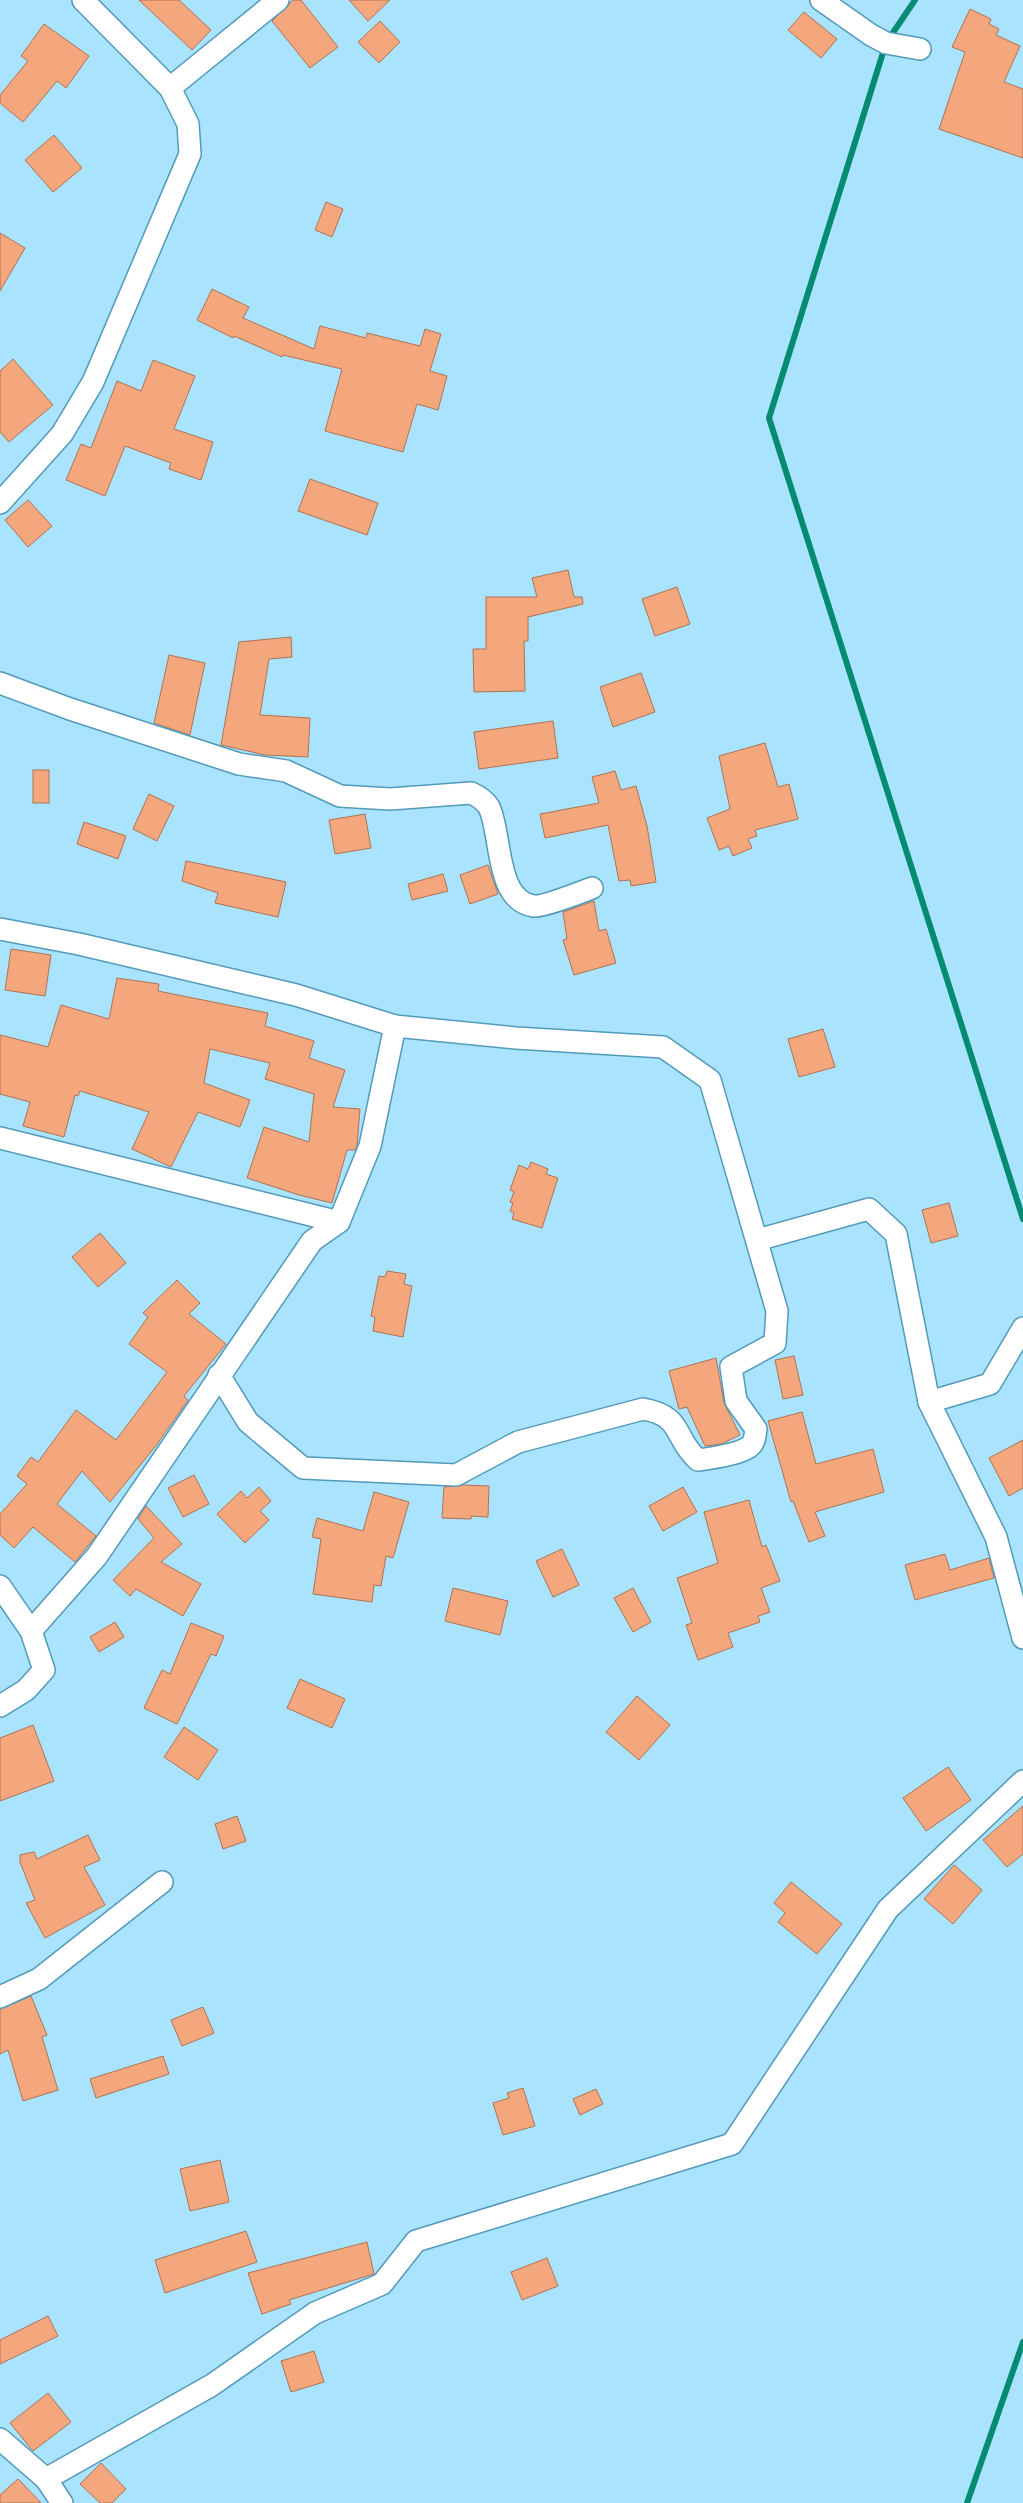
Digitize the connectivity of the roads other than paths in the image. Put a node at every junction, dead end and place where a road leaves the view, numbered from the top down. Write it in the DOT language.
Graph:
graph roads {
  1 [pos="83,0"];
  2 [pos="278,0"];
  3 [pos="821,0"];
  4 [pos="920,49"];
  5 [pos="170,88"];
  6 [pos="0,503"];
  7 [pos="0,683"];
  8 [pos="592,888"];
  9 [pos="0,929"];
  10 [pos="394,1026"];
  11 [pos="0,1138"];
  12 [pos="339,1222"];
  13 [pos="757,1240"];
  14 [pos="1023,1328"];
  15 [pos="219,1375"];
  16 [pos="929,1402"];
  17 [pos="0,1586"];
  18 [pos="31,1631"];
  19 [pos="1023,1638"];
  20 [pos="0,1706"];
  21 [pos="1023,1781"];
  22 [pos="162,1882"];
  23 [pos="0,1997"];
  24 [pos="0,2439"];
  25 [pos="46,2479"];
  26 [pos="62,2503"];
  1 -- 5 [label="street"];
  2 -- 5 [label="street"];
  3 -- 4 [label="street"];
  5 -- 6 [label="street"];
  7 -- 8 [label="street"];
  9 -- 10 [label="street"];
  10 -- 12 [label="street"];
  10 -- 13 [label="street"];
  11 -- 12 [label="street"];
  12 -- 15 [label="street"];
  13 -- 15 [label="street"];
  13 -- 16 [label="street"];
  14 -- 16 [label="street"];
  15 -- 18 [label="street"];
  16 -- 19 [label="street"];
  17 -- 18 [label="street"];
  18 -- 20 [label="street"];
  21 -- 25 [label="street"];
  22 -- 23 [label="street"];
  24 -- 25 [label="street"];
  25 -- 26 [label="street"];
}
